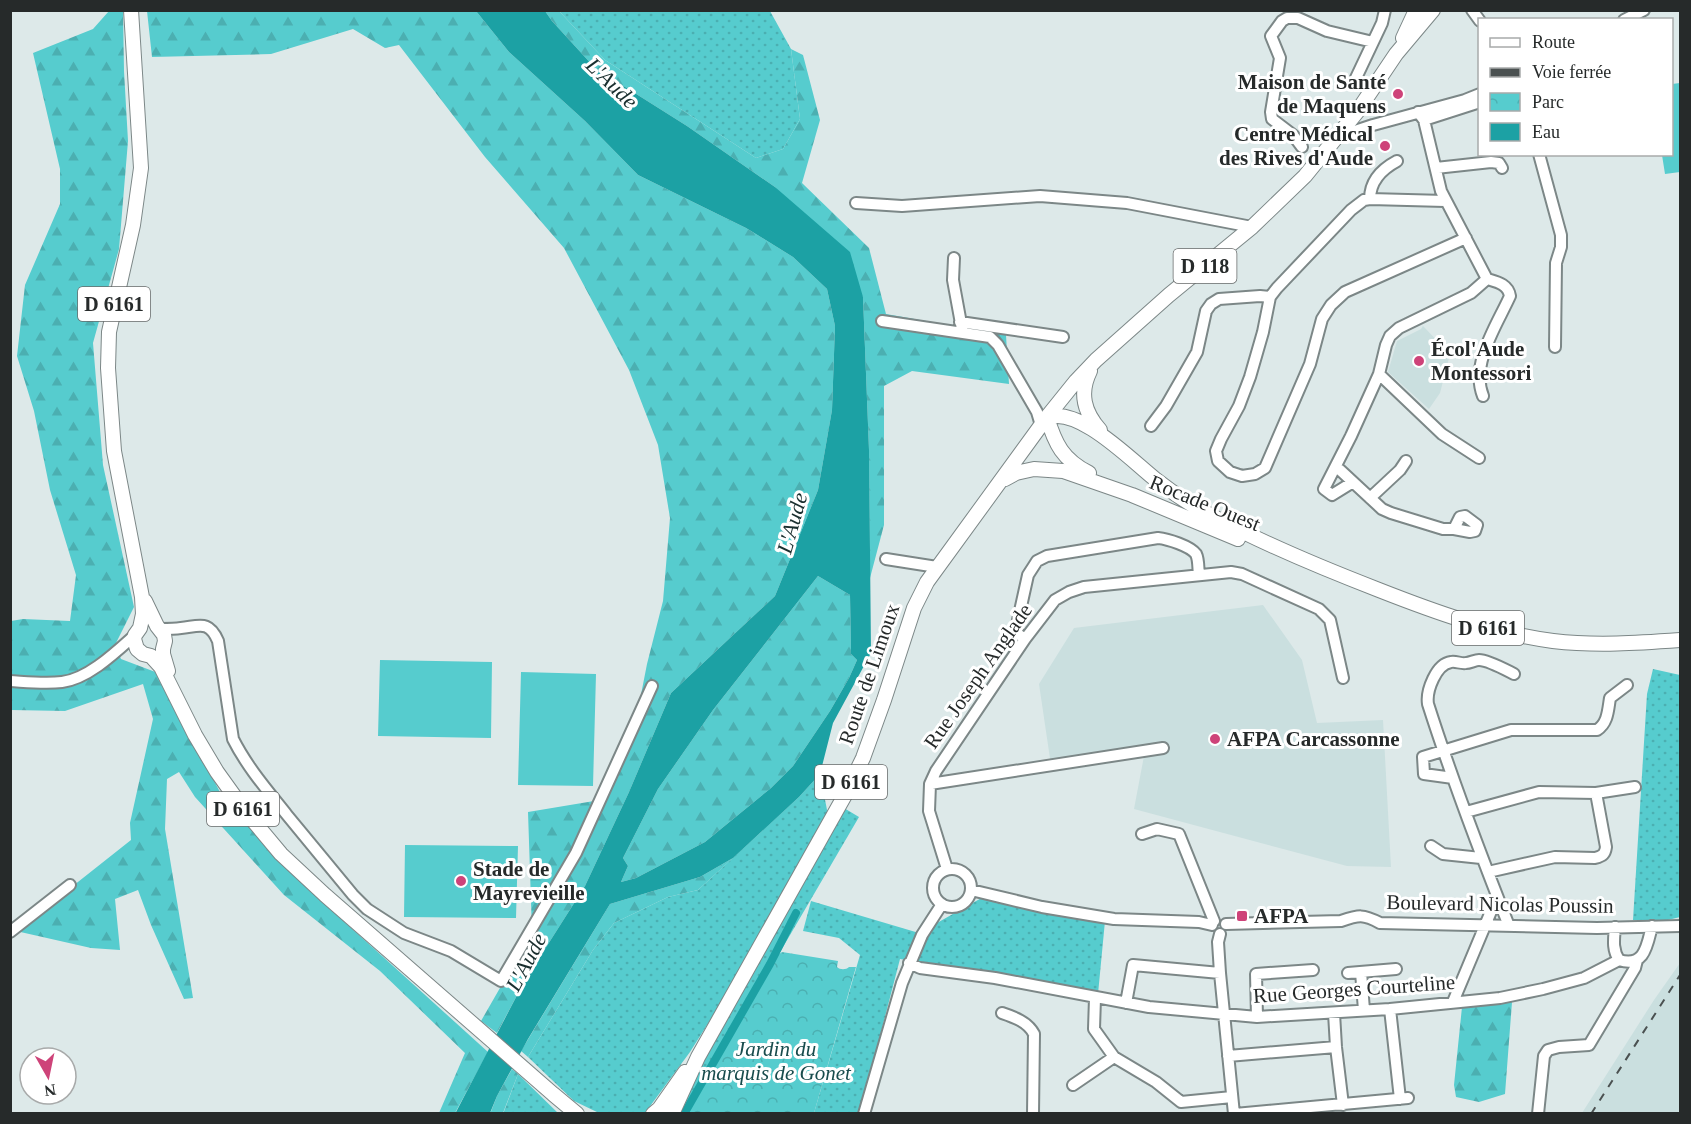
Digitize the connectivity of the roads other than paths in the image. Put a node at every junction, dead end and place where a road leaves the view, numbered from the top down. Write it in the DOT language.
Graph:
graph roads {
  1 [pos="131,10"];
  2 [pos="1385,10"];
  3 [pos="1416,10"];
  4 [pos="1433,10"];
  5 [pos="1644,10"];
  6 [pos="1628,18"];
  7 [pos="1373,42"];
  8 [pos="1395,54"];
  9 [pos="1355,80"];
  10 [pos="1478,94"];
  11 [pos="1478,102"];
  12 [pos="1421,116"];
  13 [pos="1336,137"];
  14 [pos="1302,147"];
  15 [pos="1540,156"];
  16 [pos="1397,161"];
  17 [pos="1436,168"];
  18 [pos="1502,168"];
  19 [pos="1370,199"];
  20 [pos="1445,201"];
  21 [pos="856,203"];
  22 [pos="1252,227"];
  23 [pos="1466,238"];
  24 [pos="954,258"];
  25 [pos="1487,279"];
  26 [pos="1270,297"];
  27 [pos="882,321"];
  28 [pos="961,327"];
  29 [pos="1063,337"];
  30 [pos="1555,346"];
  31 [pos="1096,360"];
  32 [pos="1379,374"];
  33 [pos="1483,396"];
  34 [pos="1042,417"];
  35 [pos="1151,426"];
  36 [pos="1114,445"];
  37 [pos="1479,458"];
  38 [pos="1406,461"];
  39 [pos="1336,468"];
  40 [pos="1002,481"];
  41 [pos="1353,482"];
  42 [pos="1132,495"];
  43 [pos="1370,498"];
  44 [pos="986,500"];
  45 [pos="1454,529"];
  46 [pos="886,559"];
  47 [pos="1305,561"];
  48 [pos="938,567"];
  49 [pos="1199,575"];
  50 [pos="142,597"];
  51 [pos="138,637"];
  52 [pos="1025,639"];
  53 [pos="159,640"];
  54 [pos="1680,640"];
  55 [pos="1514,674"];
  56 [pos="1343,678"];
  57 [pos="10,681"];
  58 [pos="652,686"];
  59 [pos="1627,686"];
  60 [pos="1164,748"];
  61 [pos="1443,750"];
  62 [pos="1453,778"];
  63 [pos="930,784"];
  64 [pos="1635,787"];
  65 [pos="1596,793"];
  66 [pos="1466,812"];
  67 [pos="1142,834"];
  68 [pos="1431,846"];
  69 [pos="1481,858"];
  70 [pos="947,869"];
  71 [pos="1488,872"];
  72 [pos="70,885"];
  73 [pos="971,890"];
  74 [pos="1497,897"];
  75 [pos="942,904"];
  76 [pos="1213,923"];
  77 [pos="1226,924"];
  78 [pos="1680,924"];
  79 [pos="1486,925"];
  80 [pos="1509,926"];
  81 [pos="1615,927"];
  82 [pos="1652,927"];
  83 [pos="10,932"];
  84 [pos="1220,934"];
  85 [pos="1620,960"];
  86 [pos="1636,960"];
  87 [pos="909,963"];
  88 [pos="1396,969"];
  89 [pos="1313,970"];
  90 [pos="1361,972"];
  91 [pos="1220,973"];
  92 [pos="1348,973"];
  93 [pos="1095,998"];
  94 [pos="1454,1002"];
  95 [pos="1126,1003"];
  96 [pos="1390,1009"];
  97 [pos="1364,1010"];
  98 [pos="1002,1013"];
  99 [pos="1334,1013"];
  100 [pos="1225,1014"];
  101 [pos="1257,1017"];
  102 [pos="1336,1047"];
  103 [pos="1228,1056"];
  104 [pos="698,1057"];
  105 [pos="1114,1057"];
  106 [pos="1073,1085"];
  107 [pos="1232,1097"];
  108 [pos="1377,1102"];
  109 [pos="1343,1105"];
  110 [pos="575,1113"];
  111 [pos="653,1113"];
  112 [pos="672,1113"];
  113 [pos="864,1113"];
  114 [pos="1033,1113"];
  115 [pos="1234,1113"];
  116 [pos="1378,1113"];
  117 [pos="1538,1113"];
  1 -- 50 [label="main road, D 6161"];
  2 -- 7 [label="street"];
  3 -- 8 [label="main road, D 118"];
  4 -- 8 [label="main road, D 118"];
  5 -- 6 [label="street"];
  7 -- 9 [label="street"];
  7 -- 14 [label="street"];
  8 -- 13 [label="main road, D 118"];
  10 -- 12 [label="street"];
  11 -- 12 [label="street"];
  12 -- 13 [label="street"];
  12 -- 17 [label="street"];
  13 -- 22 [label="main road, D 118"];
  15 -- 30 [label="street"];
  16 -- 19 [label="street"];
  17 -- 18 [label="street"];
  17 -- 20 [label="street"];
  19 -- 20 [label="street"];
  19 -- 26 [label="street"];
  20 -- 23 [label="street"];
  21 -- 22 [label="street"];
  22 -- 31 [label="main road, D 118"];
  23 -- 25 [label="street"];
  23 -- 26 [label="street"];
  24 -- 28 [label="street"];
  25 -- 32 [label="street"];
  25 -- 33 [label="street"];
  26 -- 35 [label="street"];
  27 -- 28 [label="street"];
  28 -- 29 [label="street"];
  28 -- 34 [label="street"];
  31 -- 34 [label="main road, D 118"];
  31 -- 36 [label="main road, Rocade Ouest / D 6161"];
  32 -- 37 [label="street"];
  32 -- 39 [label="street"];
  34 -- 36 [label="main road, Rocade Ouest / D 6161"];
  34 -- 40 [label="main road, D 6161"];
  34 -- 42 [label="main road"];
  34 -- 44 [label="main road, D 6161"];
  36 -- 47 [label="main road, Rocade Ouest / D 6161"];
  38 -- 43 [label="street"];
  39 -- 41 [label="street"];
  39 -- 41 [label="street"];
  40 -- 42 [label="main road, Rocade Ouest / D 6161"];
  40 -- 44 [label="main road, D 6161"];
  41 -- 43 [label="street"];
  42 -- 47 [label="main road, Rocade Ouest"];
  43 -- 45 [label="street"];
  44 -- 48 [label="main road, Route de Limoux / D 6161"];
  46 -- 48 [label="street"];
  47 -- 54 [label="main road, Rocade Ouest / D 6161"];
  48 -- 104 [label="main road, Route de Limoux / D 6161"];
  49 -- 52 [label="street, Rue Joseph Anglade"];
  49 -- 52 [label="street"];
  49 -- 56 [label="street, Rue Joseph Anglade"];
  50 -- 51 [label="main road, D 6161"];
  50 -- 53 [label="main road, D 6161"];
  51 -- 53 [label="main road"];
  51 -- 53 [label="main road"];
  51 -- 57 [label="street"];
  52 -- 63 [label="street, Rue Joseph Anglade"];
  53 -- 58 [label="street"];
  53 -- 110 [label="main road, D 6161"];
  55 -- 61 [label="street"];
  59 -- 61 [label="street"];
  60 -- 63 [label="street"];
  61 -- 62 [label="street"];
  61 -- 62 [label="street"];
  62 -- 66 [label="street"];
  63 -- 70 [label="street, Rue Joseph Anglade"];
  64 -- 65 [label="street"];
  65 -- 66 [label="street"];
  65 -- 71 [label="street"];
  66 -- 69 [label="street"];
  67 -- 76 [label="street"];
  68 -- 69 [label="street"];
  69 -- 71 [label="street"];
  70 -- 73 [label="street"];
  70 -- 75 [label="street"];
  71 -- 74 [label="street"];
  72 -- 83 [label="street"];
  73 -- 75 [label="street"];
  73 -- 76 [label="street"];
  74 -- 79 [label="street"];
  74 -- 80 [label="street"];
  75 -- 87 [label="street"];
  76 -- 77 [label="street"];
  76 -- 84 [label="street"];
  77 -- 79 [label="street, Boulevard Nicolas Poussin"];
  77 -- 84 [label="street"];
  78 -- 82 [label="street, Boulevard Nicolas Poussin"];
  79 -- 80 [label="street, Boulevard Nicolas Poussin"];
  79 -- 94 [label="street"];
  80 -- 81 [label="street, Boulevard Nicolas Poussin"];
  81 -- 82 [label="street, Boulevard Nicolas Poussin"];
  81 -- 85 [label="street"];
  82 -- 86 [label="street"];
  84 -- 91 [label="street"];
  85 -- 86 [label="street, Rue Georges Courteline"];
  85 -- 94 [label="street, Rue Georges Courteline"];
  86 -- 117 [label="street"];
  87 -- 93 [label="street, Rue Georges Courteline"];
  87 -- 113 [label="street"];
  88 -- 90 [label="street"];
  89 -- 101 [label="street"];
  90 -- 92 [label="street"];
  90 -- 97 [label="street"];
  91 -- 95 [label="street"];
  91 -- 100 [label="street"];
  93 -- 95 [label="street, Rue Georges Courteline"];
  93 -- 105 [label="street"];
  94 -- 96 [label="street, Rue Georges Courteline"];
  95 -- 100 [label="street, Rue Georges Courteline"];
  96 -- 97 [label="street, Rue Georges Courteline"];
  96 -- 108 [label="street"];
  97 -- 99 [label="street, Rue Georges Courteline"];
  98 -- 114 [label="street"];
  99 -- 101 [label="street, Rue Georges Courteline"];
  99 -- 102 [label="street"];
  100 -- 101 [label="street, Rue Georges Courteline"];
  100 -- 103 [label="street"];
  102 -- 103 [label="street"];
  102 -- 109 [label="street"];
  103 -- 107 [label="street"];
  104 -- 111 [label="main road, D 6161"];
  104 -- 112 [label="main road, D 6161"];
  105 -- 106 [label="street"];
  105 -- 107 [label="street"];
  107 -- 115 [label="street"];
  108 -- 109 [label="street"];
  108 -- 116 [label="street"];
  109 -- 115 [label="street"];
}
